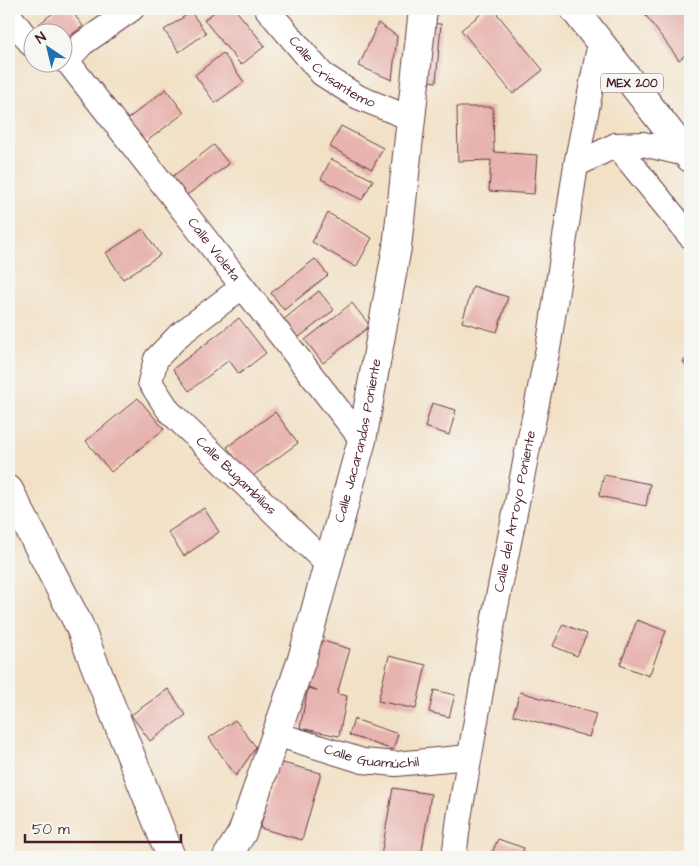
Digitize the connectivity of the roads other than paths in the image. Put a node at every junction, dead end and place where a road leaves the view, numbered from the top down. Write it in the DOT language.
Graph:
graph roads {
  1 [pos="132,9"];
  2 [pos="267,9"];
  3 [pos="422,9"];
  4 [pos="574,9"];
  5 [pos="9,15"];
  6 [pos="22,32"];
  7 [pos="600,42"];
  8 [pos="72,53"];
  9 [pos="72,69"];
  10 [pos="412,119"];
  11 [pos="616,145"];
  12 [pos="690,157"];
  13 [pos="576,164"];
  14 [pos="690,236"];
  15 [pos="242,287"];
  16 [pos="362,440"];
  17 [pos="9,490"];
  18 [pos="328,564"];
  19 [pos="276,734"];
  20 [pos="470,757"];
  21 [pos="169,856"];
  22 [pos="227,857"];
  23 [pos="454,857"];
  1 -- 8 [label="street"];
  2 -- 10 [label="street, Calle Crisantemo"];
  3 -- 10 [label="main road, Calle Jacarandas Poniente"];
  4 -- 7 [label="main road, MEX 200"];
  5 -- 6 [label="street"];
  7 -- 12 [label="main road, MEX 200"];
  7 -- 13 [label="street, Calle del Arroyo Poniente"];
  9 -- 15 [label="street, Calle Violeta"];
  10 -- 16 [label="main road, Calle Jacarandas Poniente"];
  11 -- 12 [label="street"];
  11 -- 13 [label="street"];
  11 -- 14 [label="street"];
  13 -- 20 [label="street, Calle del Arroyo Poniente"];
  15 -- 16 [label="street, Calle Violeta"];
  15 -- 18 [label="street, Calle Bugambilias"];
  16 -- 18 [label="main road, Calle Jacarandas Poniente"];
  17 -- 21 [label="main road"];
  18 -- 19 [label="main road, Calle Jacarandas Poniente"];
  19 -- 20 [label="street, Calle Guamúchil"];
  19 -- 22 [label="main road, Calle Jacarandas Poniente"];
  20 -- 23 [label="street, Calle del Arroyo Poniente"];
}
